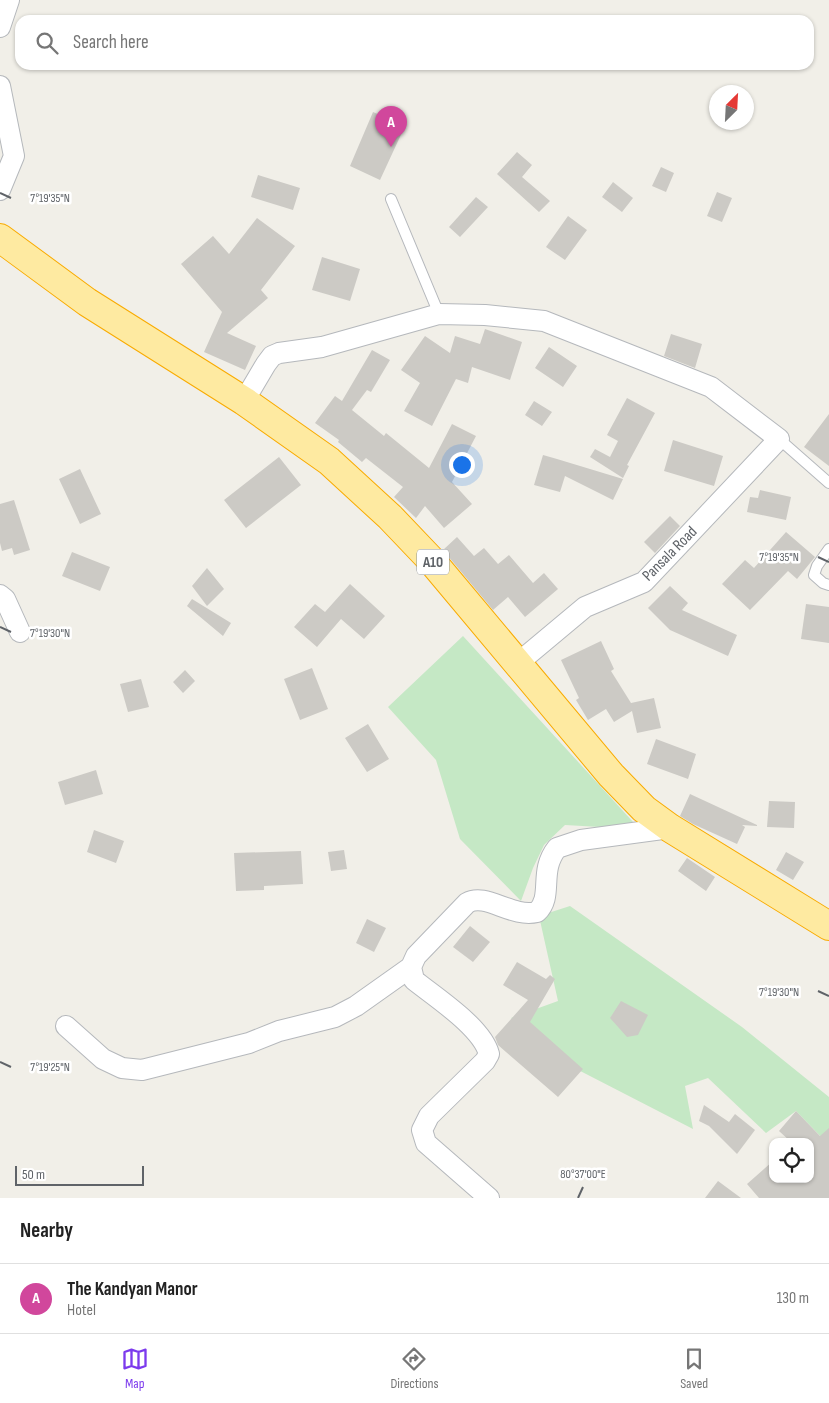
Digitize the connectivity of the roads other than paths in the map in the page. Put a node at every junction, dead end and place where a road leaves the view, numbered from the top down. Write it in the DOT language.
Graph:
graph roads {
  1 [pos="9,0"];
  2 [pos="0,27"];
  3 [pos="0,86"];
  4 [pos="0,190"];
  5 [pos="391,199"];
  6 [pos="0,238"];
  7 [pos="439,314"];
  8 [pos="244,401"];
  9 [pos="779,439"];
  10 [pos="829,483"];
  11 [pos="829,549"];
  12 [pos="829,585"];
  13 [pos="0,595"];
  14 [pos="20,632"];
  15 [pos="518,663"];
  16 [pos="670,828"];
  17 [pos="829,926"];
  18 [pos="411,967"];
  19 [pos="66,1026"];
  20 [pos="489,1198"];
  1 -- 2 [label="street"];
  3 -- 4 [label="street"];
  5 -- 7 [label="lane"];
  6 -- 8 [label="highway, A10"];
  7 -- 8 [label="street"];
  7 -- 9 [label="street"];
  8 -- 15 [label="highway, A10"];
  9 -- 10 [label="lane"];
  9 -- 15 [label="street, Pansala Road"];
  11 -- 12 [label="lane"];
  13 -- 14 [label="street"];
  15 -- 16 [label="highway, A10"];
  16 -- 17 [label="highway, A10"];
  16 -- 18 [label="street"];
  18 -- 19 [label="street"];
  18 -- 20 [label="street"];
}
